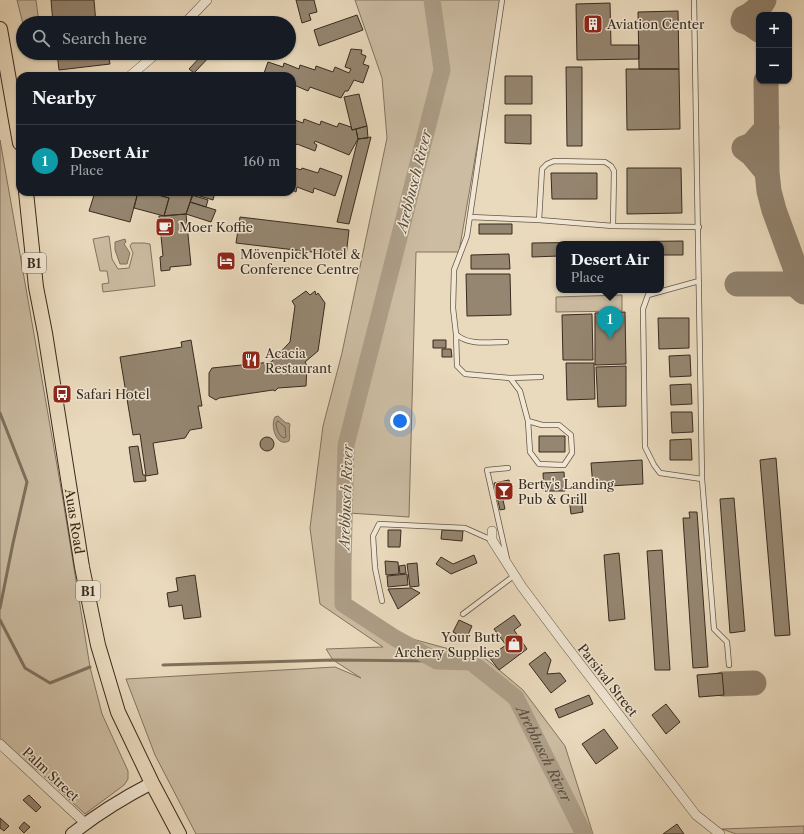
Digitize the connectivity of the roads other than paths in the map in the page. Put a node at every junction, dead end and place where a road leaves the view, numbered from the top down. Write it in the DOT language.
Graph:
graph roads {
  1 [pos="207,0"];
  2 [pos="502,0"];
  3 [pos="694,0"];
  4 [pos="192,16"];
  5 [pos="0,29"];
  6 [pos="148,60"];
  7 [pos="135,72"];
  8 [pos="16,120"];
  9 [pos="26,196"];
  10 [pos="470,217"];
  11 [pos="539,220"];
  12 [pos="613,226"];
  13 [pos="699,227"];
  14 [pos="699,281"];
  15 [pos="664,291"];
  16 [pos="655,293"];
  17 [pos="456,334"];
  18 [pos="506,342"];
  19 [pos="541,377"];
  20 [pos="510,378"];
  21 [pos="528,421"];
  22 [pos="508,468"];
  23 [pos="702,479"];
  24 [pos="492,536"];
  25 [pos="509,565"];
  26 [pos="515,576"];
  27 [pos="382,601"];
  28 [pos="463,614"];
  29 [pos="729,665"];
  30 [pos="0,744"];
  31 [pos="152,783"];
  32 [pos="85,823"];
  33 [pos="72,834"];
  34 [pos="179,834"];
  35 [pos="720,834"];
  1 -- 4 [label="street"];
  2 -- 10 [label="lane"];
  3 -- 13 [label="lane"];
  5 -- 8 [label="main road"];
  6 -- 7 [label="street"];
  9 -- 31 [label="main road, Auas Road / B1"];
  10 -- 11 [label="lane"];
  10 -- 17 [label="lane"];
  11 -- 12 [label="lane"];
  11 -- 12 [label="lane"];
  12 -- 13 [label="lane"];
  13 -- 14 [label="lane"];
  14 -- 15 [label="lane"];
  14 -- 23 [label="lane"];
  16 -- 23 [label="lane"];
  17 -- 18 [label="lane"];
  17 -- 20 [label="lane"];
  19 -- 20 [label="lane"];
  20 -- 21 [label="lane"];
  21 -- 21 [label="lane"];
  22 -- 25 [label="lane"];
  23 -- 29 [label="lane"];
  24 -- 25 [label="street, Parsival Street"];
  24 -- 27 [label="lane"];
  25 -- 26 [label="street, Parsival Street"];
  26 -- 28 [label="lane"];
  26 -- 35 [label="street, Parsival Street"];
  30 -- 32 [label="street, Palm Street"];
  31 -- 32 [label="street"];
  31 -- 34 [label="main road, Auas Road / B1"];
  32 -- 33 [label="street"];
}
